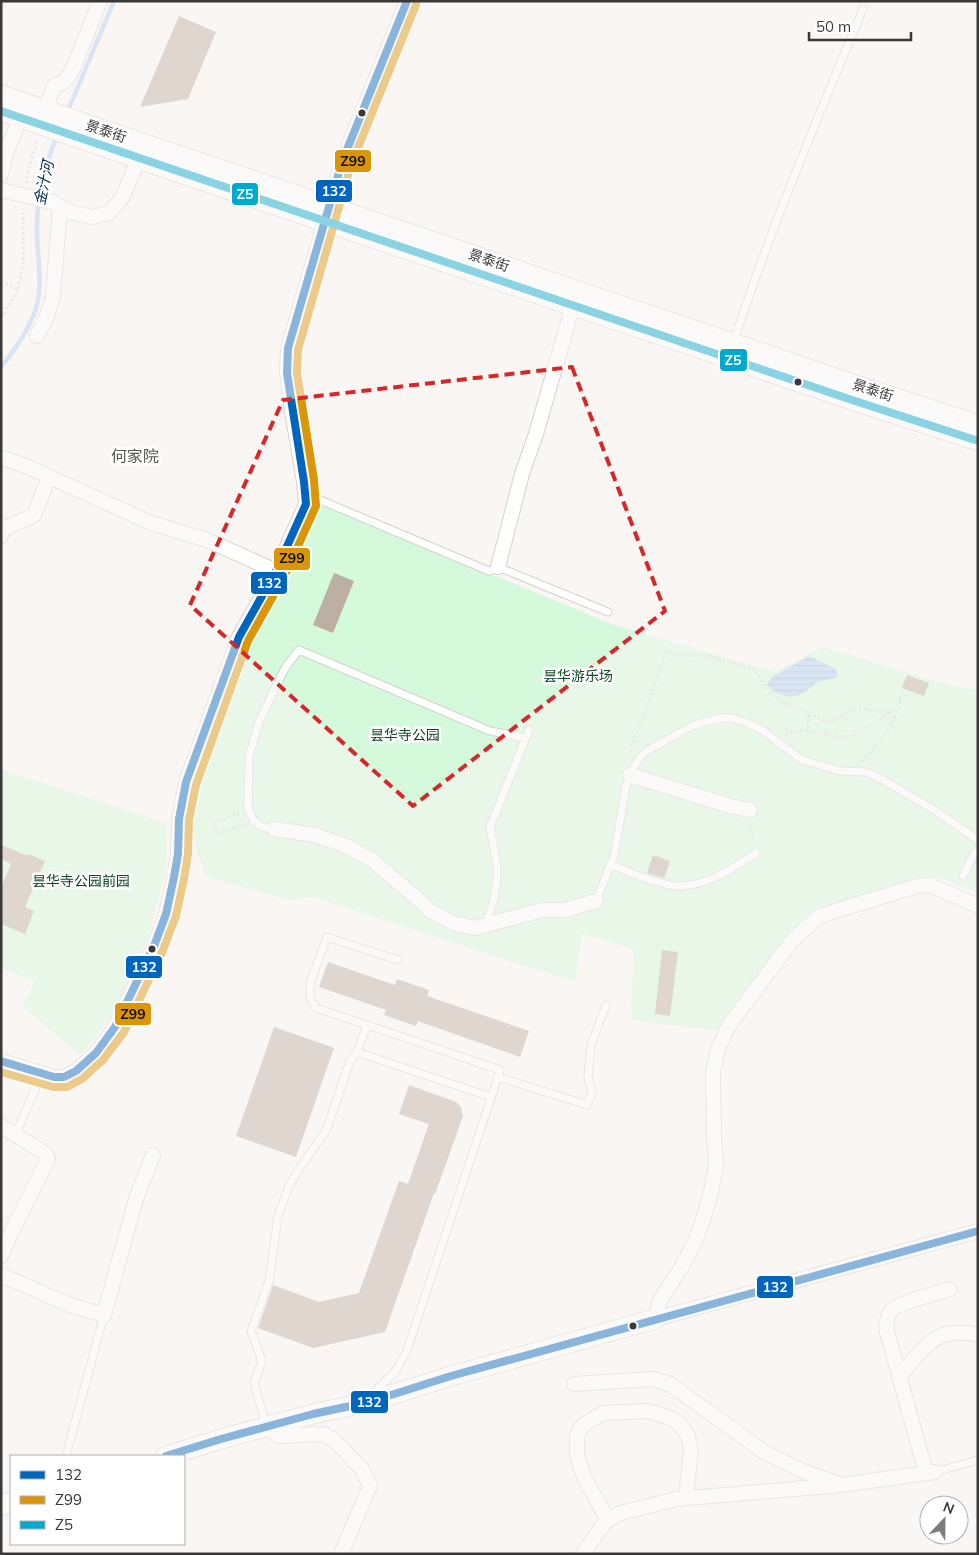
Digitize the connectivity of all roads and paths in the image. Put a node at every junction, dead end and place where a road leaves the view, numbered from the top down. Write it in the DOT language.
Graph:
graph roads {
  1 [pos="100,1"];
  2 [pos="407,1"];
  3 [pos="863,9"];
  4 [pos="1,95"];
  5 [pos="12,114"];
  6 [pos="48,116"];
  7 [pos="85,132"];
  8 [pos="1,145"];
  9 [pos="139,159"];
  10 [pos="1,174"];
  11 [pos="1,190"];
  12 [pos="56,205"];
  13 [pos="327,214"];
  14 [pos="1,281"];
  15 [pos="573,305"];
  16 [pos="1,319"];
  17 [pos="37,336"];
  18 [pos="731,351"];
  19 [pos="978,425"];
  20 [pos="978,441"];
  21 [pos="1,457"];
  22 [pos="49,477"];
  23 [pos="306,494"];
  24 [pos="1,536"];
  25 [pos="498,566"];
  26 [pos="276,571"];
  27 [pos="608,612"];
  28 [pos="903,690"];
  29 [pos="898,711"];
  30 [pos="890,712"];
  31 [pos="809,715"];
  32 [pos="529,730"];
  33 [pos="807,732"];
  34 [pos="769,736"];
  35 [pos="525,739"];
  36 [pos="853,772"];
  37 [pos="630,776"];
  38 [pos="248,809"];
  39 [pos="750,810"];
  40 [pos="254,821"];
  41 [pos="274,829"];
  42 [pos="978,840"];
  43 [pos="978,850"];
  44 [pos="756,853"];
  45 [pos="611,865"];
  46 [pos="964,876"];
  47 [pos="596,901"];
  48 [pos="978,906"];
  49 [pos="486,925"];
  50 [pos="398,960"];
  51 [pos="606,1005"];
  52 [pos="367,1025"];
  53 [pos="357,1052"];
  54 [pos="1,1061"];
  55 [pos="42,1074"];
  56 [pos="498,1077"];
  57 [pos="491,1097"];
  58 [pos="1,1126"];
  59 [pos="15,1136"];
  60 [pos="153,1155"];
  61 [pos="978,1231"];
  62 [pos="1,1256"];
  63 [pos="1,1275"];
  64 [pos="950,1289"];
  65 [pos="104,1315"];
  66 [pos="655,1319"];
  67 [pos="978,1334"];
  68 [pos="900,1377"];
  69 [pos="574,1384"];
  70 [pos="369,1402"];
  71 [pos="267,1427"];
  72 [pos="66,1455"];
  73 [pos="169,1455"];
  74 [pos="978,1460"];
  75 [pos="930,1472"];
  76 [pos="841,1485"];
  77 [pos="686,1498"];
  78 [pos="608,1520"];
  79 [pos="341,1554"];
  80 [pos="583,1554"];
  1 -- 6 [label="street"];
  2 -- 13 [label="street"];
  3 -- 18 [label="lane"];
  4 -- 6 [label="street, 景泰街"];
  5 -- 6 [label="street, 景泰街"];
  5 -- 8 [label="street"];
  5 -- 10 [label="street"];
  6 -- 7 [label="street, 景泰街"];
  7 -- 9 [label="street, 景泰街"];
  7 -- 13 [label="street, 景泰街"];
  9 -- 12 [label="street"];
  9 -- 13 [label="street, 景泰街"];
  11 -- 12 [label="street"];
  12 -- 17 [label="street"];
  13 -- 15 [label="street, 景泰街"];
  13 -- 18 [label="street, 景泰街"];
  13 -- 23 [label="street"];
  14 -- 16 [label="path"];
  15 -- 18 [label="street, 景泰街"];
  15 -- 25 [label="street"];
  18 -- 19 [label="street, 景泰街"];
  18 -- 20 [label="street, 景泰街"];
  21 -- 22 [label="street"];
  22 -- 24 [label="street"];
  22 -- 26 [label="street"];
  23 -- 25 [label="lane"];
  23 -- 26 [label="street"];
  25 -- 27 [label="lane"];
  26 -- 55 [label="street"];
  28 -- 29 [label="path"];
  29 -- 30 [label="path"];
  29 -- 36 [label="path"];
  30 -- 31 [label="path"];
  30 -- 33 [label="path"];
  31 -- 33 [label="path"];
  31 -- 37 [label="path"];
  32 -- 35 [label="lane"];
  33 -- 34 [label="path"];
  34 -- 36 [label="lane"];
  34 -- 37 [label="lane"];
  35 -- 38 [label="lane"];
  35 -- 49 [label="lane"];
  36 -- 42 [label="lane"];
  37 -- 39 [label="street"];
  37 -- 45 [label="lane"];
  38 -- 40 [label="lane"];
  38 -- 40 [label="path"];
  39 -- 44 [label="path"];
  40 -- 41 [label="lane"];
  41 -- 49 [label="street"];
  43 -- 46 [label="lane"];
  44 -- 45 [label="lane"];
  45 -- 47 [label="lane"];
  47 -- 49 [label="street"];
  48 -- 66 [label="street"];
  50 -- 52 [label="lane"];
  51 -- 56 [label="lane"];
  52 -- 53 [label="lane"];
  52 -- 56 [label="lane"];
  53 -- 57 [label="lane"];
  53 -- 71 [label="lane"];
  54 -- 55 [label="street"];
  55 -- 59 [label="lane"];
  56 -- 57 [label="lane"];
  57 -- 70 [label="lane"];
  58 -- 59 [label="street"];
  59 -- 62 [label="street"];
  60 -- 65 [label="street"];
  61 -- 66 [label="street"];
  63 -- 65 [label="street"];
  64 -- 68 [label="street"];
  65 -- 72 [label="lane"];
  66 -- 70 [label="street"];
  67 -- 68 [label="street"];
  68 -- 75 [label="street"];
  69 -- 76 [label="street"];
  70 -- 71 [label="street"];
  71 -- 73 [label="street"];
  71 -- 79 [label="street"];
  74 -- 75 [label="lane"];
  75 -- 76 [label="street"];
  76 -- 77 [label="street"];
  77 -- 78 [label="street"];
  77 -- 78 [label="street"];
  78 -- 80 [label="street"];
}
